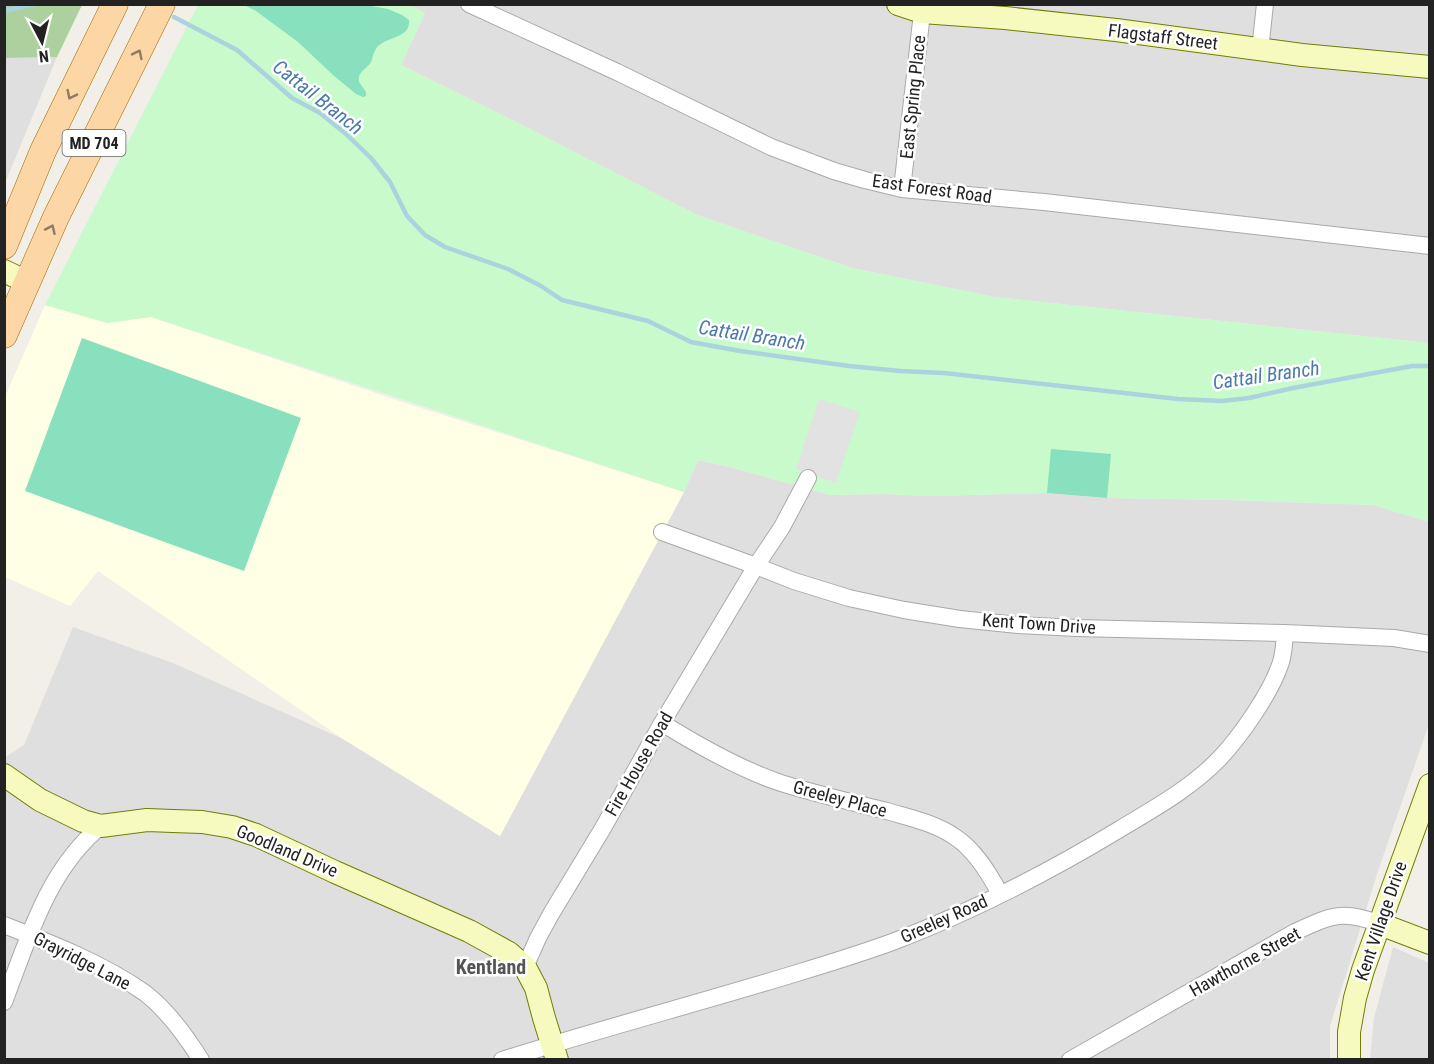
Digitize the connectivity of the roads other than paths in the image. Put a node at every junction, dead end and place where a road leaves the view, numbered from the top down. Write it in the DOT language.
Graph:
graph roads {
  1 [pos="115,4"];
  2 [pos="162,4"];
  3 [pos="469,4"];
  4 [pos="898,4"];
  5 [pos="1265,4"];
  6 [pos="923,8"];
  7 [pos="1260,50"];
  8 [pos="1430,67"];
  9 [pos="902,189"];
  10 [pos="4,246"];
  11 [pos="1430,246"];
  12 [pos="16,277"];
  13 [pos="4,335"];
  14 [pos="808,478"];
  15 [pos="662,532"];
  16 [pos="756,566"];
  17 [pos="1285,633"];
  18 [pos="1430,644"];
  19 [pos="662,723"];
  20 [pos="4,775"];
  21 [pos="1430,785"];
  22 [pos="101,826"];
  23 [pos="1000,894"];
  24 [pos="1380,924"];
  25 [pos="4,925"];
  26 [pos="30,934"];
  27 [pos="1430,943"];
  28 [pos="525,967"];
  29 [pos="4,1002"];
  30 [pos="555,1051"];
  31 [pos="201,1059"];
  32 [pos="502,1059"];
  33 [pos="1070,1059"];
  34 [pos="1349,1059"];
  1 -- 10 [label="main road, MD 704, one-way"];
  12 -- 2 [label="main road, MD 704, one-way"];
  3 -- 9 [label="street, East Forest Road"];
  4 -- 6 [label="street, Flagstaff Street"];
  5 -- 7 [label="street"];
  6 -- 7 [label="street, Flagstaff Street"];
  6 -- 9 [label="street, East Spring Place"];
  7 -- 8 [label="street, Flagstaff Street"];
  9 -- 11 [label="street, East Forest Road"];
  12 -- 13 [label="main road, MD 704"];
  14 -- 16 [label="street, Fire House Road"];
  15 -- 16 [label="street, Kent Town Drive"];
  16 -- 17 [label="street, Kent Town Drive"];
  16 -- 19 [label="street, Fire House Road"];
  17 -- 18 [label="street, Kent Town Drive"];
  17 -- 23 [label="street, Greeley Road"];
  19 -- 23 [label="street, Greeley Place"];
  19 -- 28 [label="street, Fire House Road"];
  20 -- 22 [label="street, Goodland Drive"];
  21 -- 24 [label="street, Kent Village Drive"];
  22 -- 26 [label="street"];
  22 -- 28 [label="street, Goodland Drive"];
  23 -- 30 [label="street, Greeley Road"];
  24 -- 27 [label="street, Hawthorne Street"];
  24 -- 33 [label="street, Hawthorne Street"];
  24 -- 34 [label="street, Kent Village Drive"];
  25 -- 26 [label="street, Grayridge Lane"];
  26 -- 29 [label="street"];
  26 -- 31 [label="street, Grayridge Lane"];
  28 -- 30 [label="street"];
  30 -- 32 [label="street, Greeley Road"];
}
